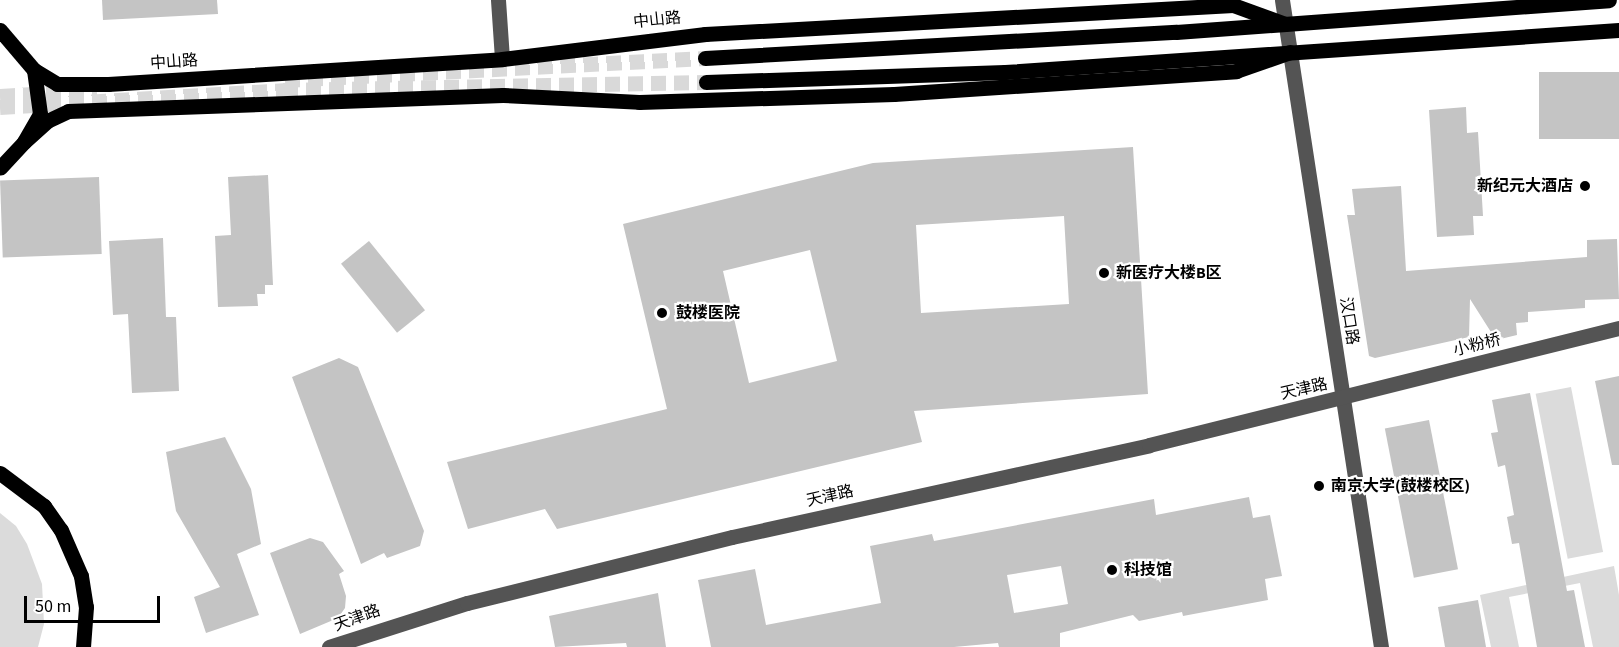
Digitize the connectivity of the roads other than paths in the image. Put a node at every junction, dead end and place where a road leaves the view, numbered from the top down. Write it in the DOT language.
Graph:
graph roads {
  1 [pos="498,0"];
  2 [pos="1282,0"];
  3 [pos="1609,0"];
  4 [pos="1286,24"];
  5 [pos="0,30"];
  6 [pos="1619,30"];
  7 [pos="1290,52"];
  8 [pos="705,58"];
  9 [pos="502,59"];
  10 [pos="34,70"];
  11 [pos="706,82"];
  12 [pos="24,142"];
  13 [pos="0,168"];
  14 [pos="1619,328"];
  15 [pos="1343,398"];
  16 [pos="0,473"];
  17 [pos="83,647"];
  18 [pos="329,647"];
  19 [pos="1381,647"];
  1 -- 9 [label="street"];
  2 -- 4 [label="street, 汉口路"];
  3 -- 4 [label="main road, 中山路"];
  4 -- 7 [label="street, 汉口路"];
  4 -- 8 [label="main road, 中山路"];
  4 -- 9 [label="main road, 中山路"];
  5 -- 10 [label="main road"];
  6 -- 7 [label="main road"];
  7 -- 11 [label="main road"];
  7 -- 12 [label="main road"];
  7 -- 15 [label="street, 汉口路"];
  9 -- 10 [label="main road, 中山路"];
  10 -- 12 [label="main road"];
  12 -- 13 [label="main road"];
  14 -- 15 [label="street, 小粉桥"];
  15 -- 18 [label="street, 天津路"];
  15 -- 19 [label="street, 汉口路"];
  16 -- 17 [label="main road"];
}
